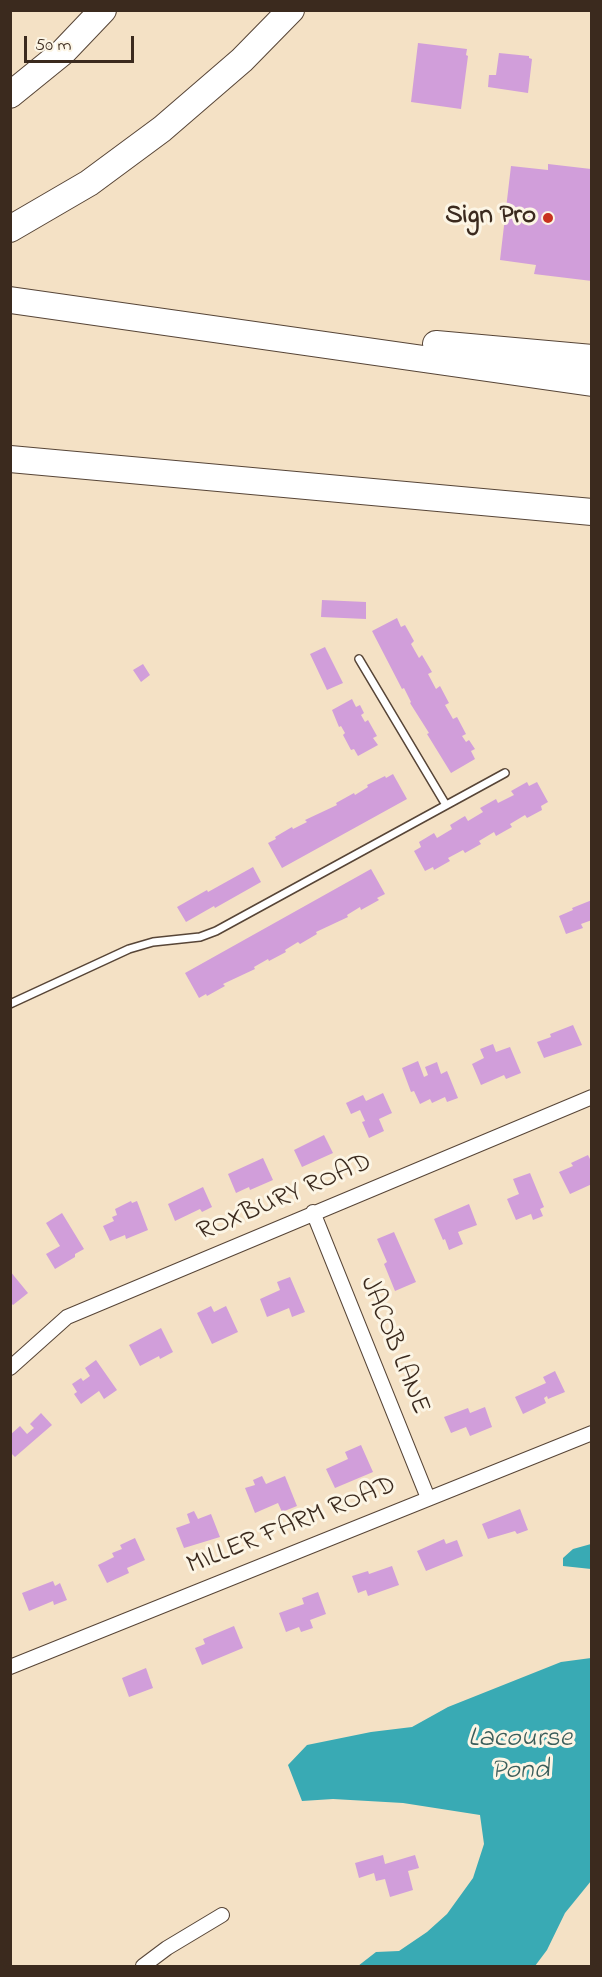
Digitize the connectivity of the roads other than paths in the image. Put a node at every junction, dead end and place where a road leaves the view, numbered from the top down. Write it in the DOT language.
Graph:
graph roads {
  1 [pos="103,10"];
  2 [pos="291,10"];
  3 [pos="10,95"];
  4 [pos="13,228"];
  5 [pos="10,300"];
  6 [pos="124,316"];
  7 [pos="591,358"];
  8 [pos="591,383"];
  9 [pos="10,459"];
  10 [pos="10,469"];
  11 [pos="135,470"];
  12 [pos="591,512"];
  13 [pos="359,660"];
  14 [pos="505,773"];
  15 [pos="446,805"];
  16 [pos="10,1004"];
  17 [pos="591,1097"];
  18 [pos="314,1212"];
  19 [pos="10,1368"];
  20 [pos="591,1433"];
  21 [pos="428,1498"];
  22 [pos="10,1667"];
  23 [pos="222,1915"];
  24 [pos="143,1966"];
  1 -- 3 [label="highway"];
  2 -- 4 [label="highway"];
  5 -- 6 [label="highway"];
  6 -- 7 [label="highway"];
  6 -- 8 [label="highway"];
  9 -- 11 [label="highway"];
  10 -- 11 [label="highway"];
  11 -- 12 [label="highway"];
  13 -- 15 [label="lane"];
  14 -- 15 [label="lane"];
  15 -- 16 [label="lane"];
  17 -- 18 [label="street, ROXBURY ROAD"];
  18 -- 19 [label="street, ROXBURY ROAD"];
  18 -- 21 [label="street, JACOB LANE"];
  20 -- 21 [label="street, MILLER FARM ROAD"];
  21 -- 22 [label="street, MILLER FARM ROAD"];
  23 -- 24 [label="street"];
}
